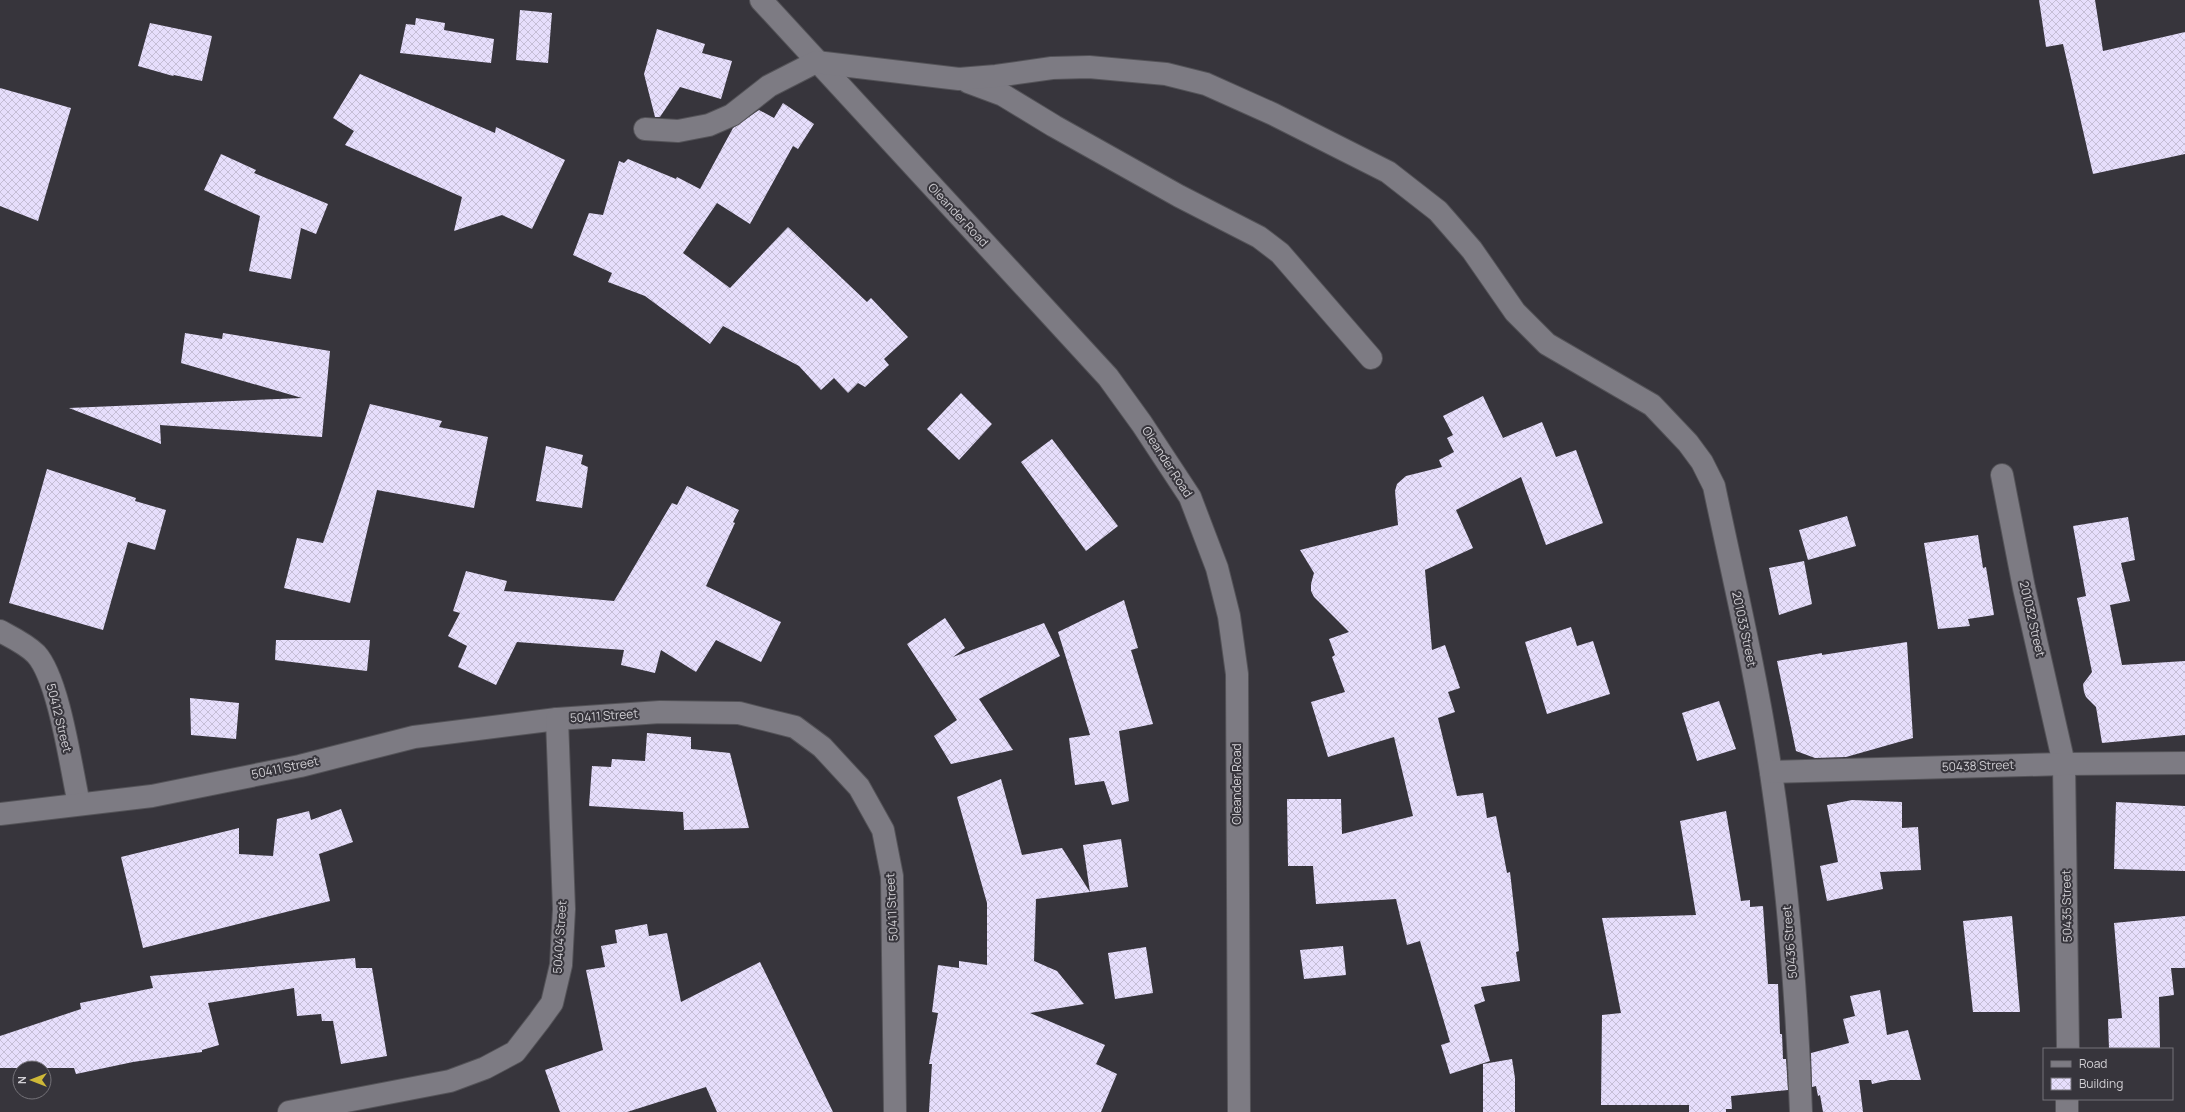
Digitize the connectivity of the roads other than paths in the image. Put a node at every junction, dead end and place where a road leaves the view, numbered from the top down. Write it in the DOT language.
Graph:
graph roads {
  1 [pos="761,0"];
  2 [pos="816,62"];
  3 [pos="959,79"];
  4 [pos="645,129"];
  5 [pos="1371,358"];
  6 [pos="2002,475"];
  7 [pos="0,631"];
  8 [pos="557,719"];
  9 [pos="2185,763"];
  10 [pos="2064,764"];
  11 [pos="1771,772"];
  12 [pos="79,804"];
  13 [pos="0,814"];
  14 [pos="2068,1048"];
  15 [pos="2067,1100"];
  16 [pos="289,1112"];
  17 [pos="895,1112"];
  18 [pos="1239,1112"];
  19 [pos="1800,1112"];
  20 [pos="2067,1112"];
  1 -- 2 [label="street, Oleander Road"];
  2 -- 3 [label="street"];
  2 -- 4 [label="street"];
  2 -- 18 [label="street, Oleander Road"];
  3 -- 5 [label="street"];
  3 -- 11 [label="street, 201033 Street"];
  6 -- 10 [label="street, 201032 Street"];
  7 -- 12 [label="street, 50412 Street"];
  8 -- 12 [label="street, 50411 Street"];
  8 -- 16 [label="street, 50404 Street"];
  8 -- 17 [label="street, 50411 Street"];
  9 -- 10 [label="street, 50438 Street"];
  10 -- 11 [label="street, 50438 Street"];
  10 -- 14 [label="street, 50435 Street"];
  11 -- 19 [label="street, 50436 Street"];
  12 -- 13 [label="street, 50411 Street"];
  15 -- 20 [label="street"];
}
